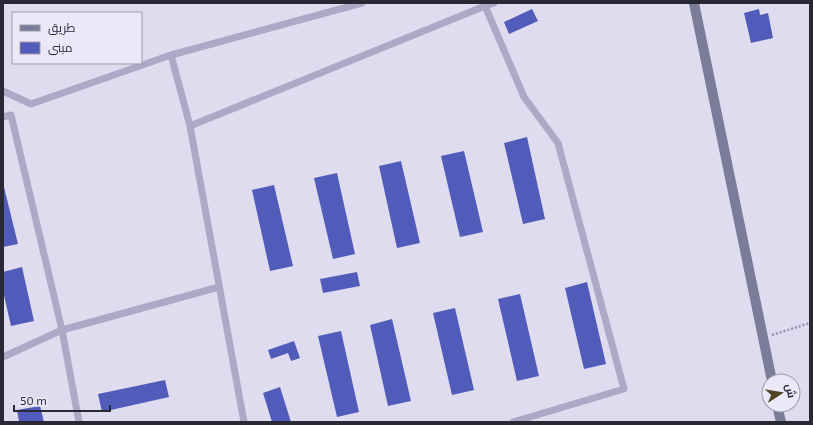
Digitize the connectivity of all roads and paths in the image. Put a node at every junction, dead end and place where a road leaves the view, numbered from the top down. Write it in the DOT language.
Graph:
graph roads {
  1 [pos="362,3"];
  2 [pos="494,3"];
  3 [pos="694,3"];
  4 [pos="485,6"];
  5 [pos="171,55"];
  6 [pos="3,91"];
  7 [pos="3,117"];
  8 [pos="190,126"];
  9 [pos="219,287"];
  10 [pos="810,323"];
  11 [pos="62,330"];
  12 [pos="763,338"];
  13 [pos="3,357"];
  14 [pos="770,373"];
  15 [pos="79,422"];
  16 [pos="244,422"];
  17 [pos="513,422"];
  1 -- 5 [label="lane"];
  2 -- 4 [label="lane"];
  3 -- 12 [label="street"];
  4 -- 8 [label="lane"];
  4 -- 17 [label="lane"];
  5 -- 6 [label="lane"];
  5 -- 8 [label="lane"];
  7 -- 11 [label="lane"];
  8 -- 9 [label="lane"];
  9 -- 11 [label="lane"];
  9 -- 16 [label="lane"];
  10 -- 12 [label="path"];
  11 -- 13 [label="lane"];
  11 -- 15 [label="lane"];
  12 -- 14 [label="street"];
}
